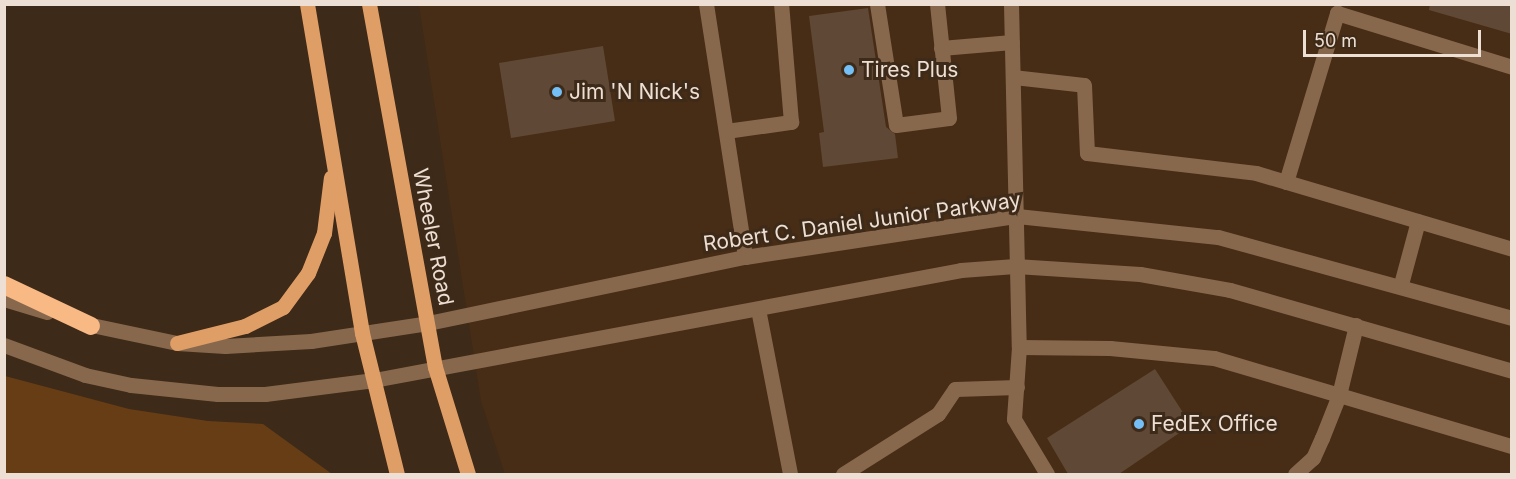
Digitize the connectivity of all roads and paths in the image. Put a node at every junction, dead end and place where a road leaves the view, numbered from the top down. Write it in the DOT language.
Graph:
graph roads {
  1 [pos="307,4"];
  2 [pos="369,4"];
  3 [pos="706,4"];
  4 [pos="781,4"];
  5 [pos="877,4"];
  6 [pos="937,4"];
  7 [pos="1011,4"];
  8 [pos="1012,42"];
  9 [pos="941,48"];
  10 [pos="1512,67"];
  11 [pos="1013,77"];
  12 [pos="726,131"];
  13 [pos="333,159"];
  14 [pos="1286,182"];
  15 [pos="1017,216"];
  16 [pos="1418,221"];
  17 [pos="1512,249"];
  18 [pos="745,257"];
  19 [pos="1015,266"];
  20 [pos="1401,284"];
  21 [pos="4,285"];
  22 [pos="4,299"];
  23 [pos="758,309"];
  24 [pos="1512,318"];
  25 [pos="428,323"];
  26 [pos="1356,325"];
  27 [pos="91,326"];
  28 [pos="362,333"];
  29 [pos="177,344"];
  30 [pos="4,345"];
  31 [pos="1019,347"];
  32 [pos="435,367"];
  33 [pos="1512,370"];
  34 [pos="374,380"];
  35 [pos="1017,387"];
  36 [pos="1339,394"];
  37 [pos="1512,446"];
  38 [pos="397,474"];
  39 [pos="468,474"];
  40 [pos="790,474"];
  41 [pos="843,474"];
  42 [pos="1047,474"];
  43 [pos="1295,474"];
  1 -- 13 [label="main road"];
  2 -- 25 [label="main road, Wheeler Road"];
  3 -- 12 [label="street"];
  4 -- 12 [label="street"];
  5 -- 9 [label="street"];
  6 -- 9 [label="street"];
  7 -- 8 [label="street"];
  8 -- 9 [label="street"];
  8 -- 11 [label="street"];
  10 -- 14 [label="street"];
  11 -- 14 [label="street"];
  11 -- 15 [label="street"];
  12 -- 18 [label="street"];
  13 -- 28 [label="main road"];
  13 -- 29 [label="main road"];
  14 -- 16 [label="street"];
  15 -- 18 [label="street, Robert C. Daniel Junior Parkway"];
  15 -- 19 [label="street"];
  15 -- 20 [label="street, Robert C. Daniel Junior Parkway"];
  16 -- 17 [label="street"];
  16 -- 20 [label="street"];
  18 -- 25 [label="street, Robert C. Daniel Junior Parkway"];
  19 -- 23 [label="street"];
  19 -- 26 [label="street"];
  19 -- 31 [label="street"];
  20 -- 24 [label="street, Robert C. Daniel Junior Parkway"];
  21 -- 27 [label="highway"];
  22 -- 27 [label="street, Robert C. Daniel Junior Parkway"];
  23 -- 32 [label="street"];
  23 -- 40 [label="street"];
  25 -- 28 [label="street, Robert C. Daniel Junior Parkway"];
  25 -- 32 [label="main road, Wheeler Road"];
  26 -- 33 [label="street"];
  26 -- 36 [label="street"];
  27 -- 29 [label="street, Robert C. Daniel Junior Parkway"];
  28 -- 29 [label="street, Robert C. Daniel Junior Parkway"];
  28 -- 34 [label="main road"];
  30 -- 34 [label="street"];
  31 -- 35 [label="street"];
  31 -- 36 [label="street"];
  32 -- 34 [label="street"];
  32 -- 39 [label="main road, Wheeler Road"];
  34 -- 38 [label="main road"];
  35 -- 41 [label="street"];
  35 -- 42 [label="street"];
  36 -- 37 [label="street"];
  36 -- 43 [label="street"];
}
